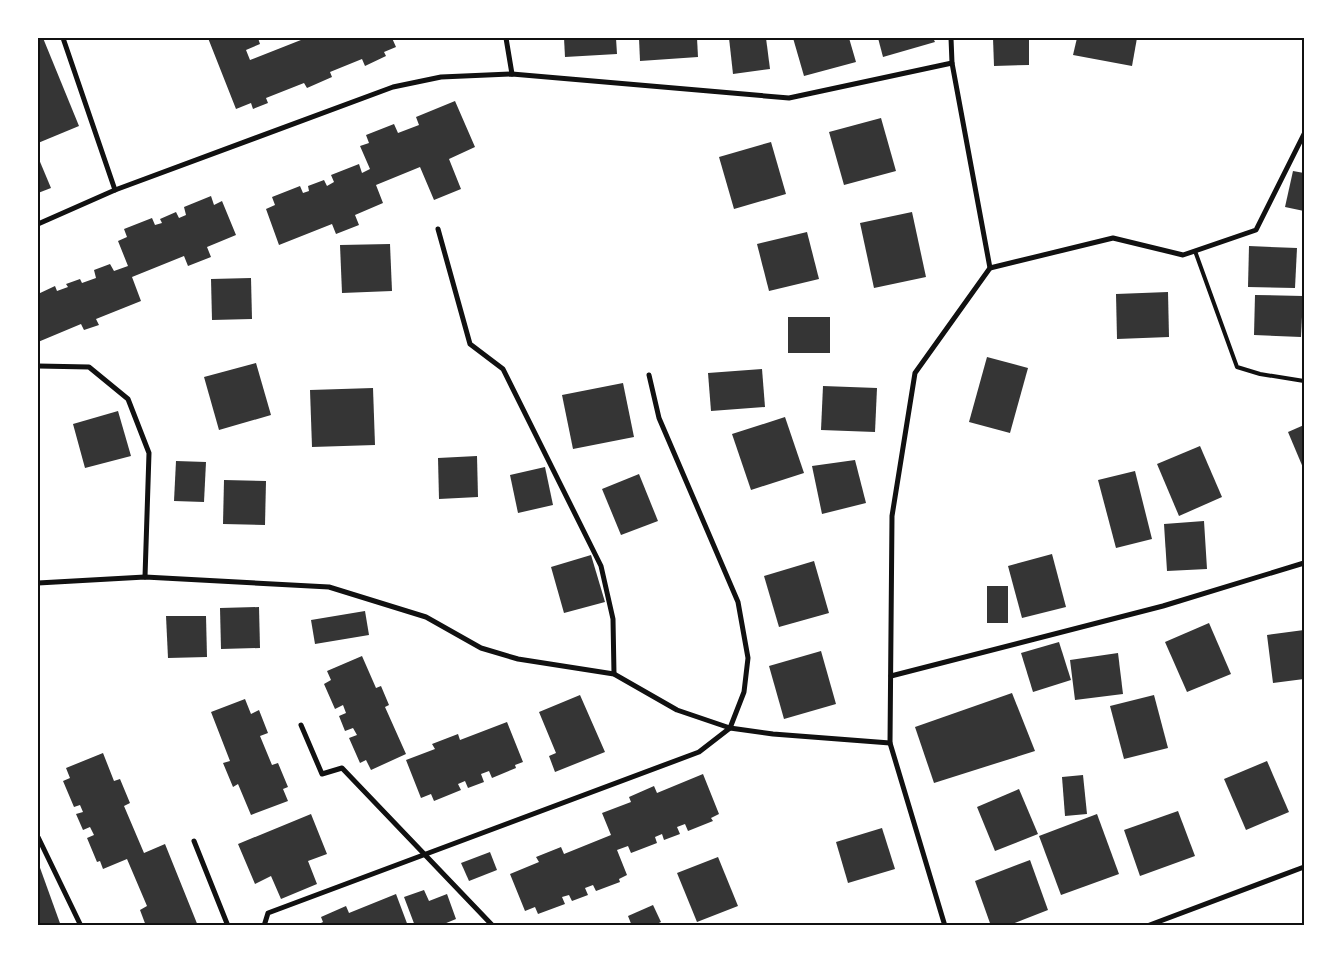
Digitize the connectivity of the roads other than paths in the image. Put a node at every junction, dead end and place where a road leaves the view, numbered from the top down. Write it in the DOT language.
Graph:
graph roads {
  1 [pos="63,38"];
  2 [pos="506,38"];
  3 [pos="951,38"];
  4 [pos="952,63"];
  5 [pos="512,74"];
  6 [pos="1304,134"];
  7 [pos="115,190"];
  8 [pos="38,224"];
  9 [pos="438,229"];
  10 [pos="1195,251"];
  11 [pos="990,268"];
  12 [pos="38,366"];
  13 [pos="649,375"];
  14 [pos="1304,381"];
  15 [pos="1304,563"];
  16 [pos="145,577"];
  17 [pos="38,583"];
  18 [pos="614,674"];
  19 [pos="891,676"];
  20 [pos="301,725"];
  21 [pos="730,728"];
  22 [pos="890,743"];
  23 [pos="38,837"];
  24 [pos="194,841"];
  25 [pos="424,853"];
  26 [pos="1304,867"];
  27 [pos="81,926"];
  28 [pos="228,926"];
  29 [pos="264,926"];
  30 [pos="493,926"];
  31 [pos="946,926"];
  32 [pos="1147,926"];
  1 -- 7 [label="street"];
  2 -- 5 [label="street"];
  3 -- 4 [label="street"];
  4 -- 5 [label="street"];
  4 -- 11 [label="street"];
  5 -- 7 [label="street"];
  6 -- 10 [label="street"];
  7 -- 8 [label="street"];
  9 -- 18 [label="street"];
  10 -- 11 [label="street"];
  10 -- 14 [label="lane"];
  11 -- 19 [label="street"];
  12 -- 16 [label="street"];
  13 -- 21 [label="street"];
  15 -- 19 [label="street"];
  16 -- 17 [label="street"];
  16 -- 18 [label="street"];
  18 -- 21 [label="street"];
  19 -- 22 [label="street"];
  20 -- 25 [label="street"];
  21 -- 22 [label="street"];
  21 -- 25 [label="street"];
  22 -- 31 [label="street"];
  23 -- 27 [label="street"];
  24 -- 28 [label="street"];
  25 -- 29 [label="street"];
  25 -- 30 [label="street"];
  26 -- 32 [label="street"];
}
